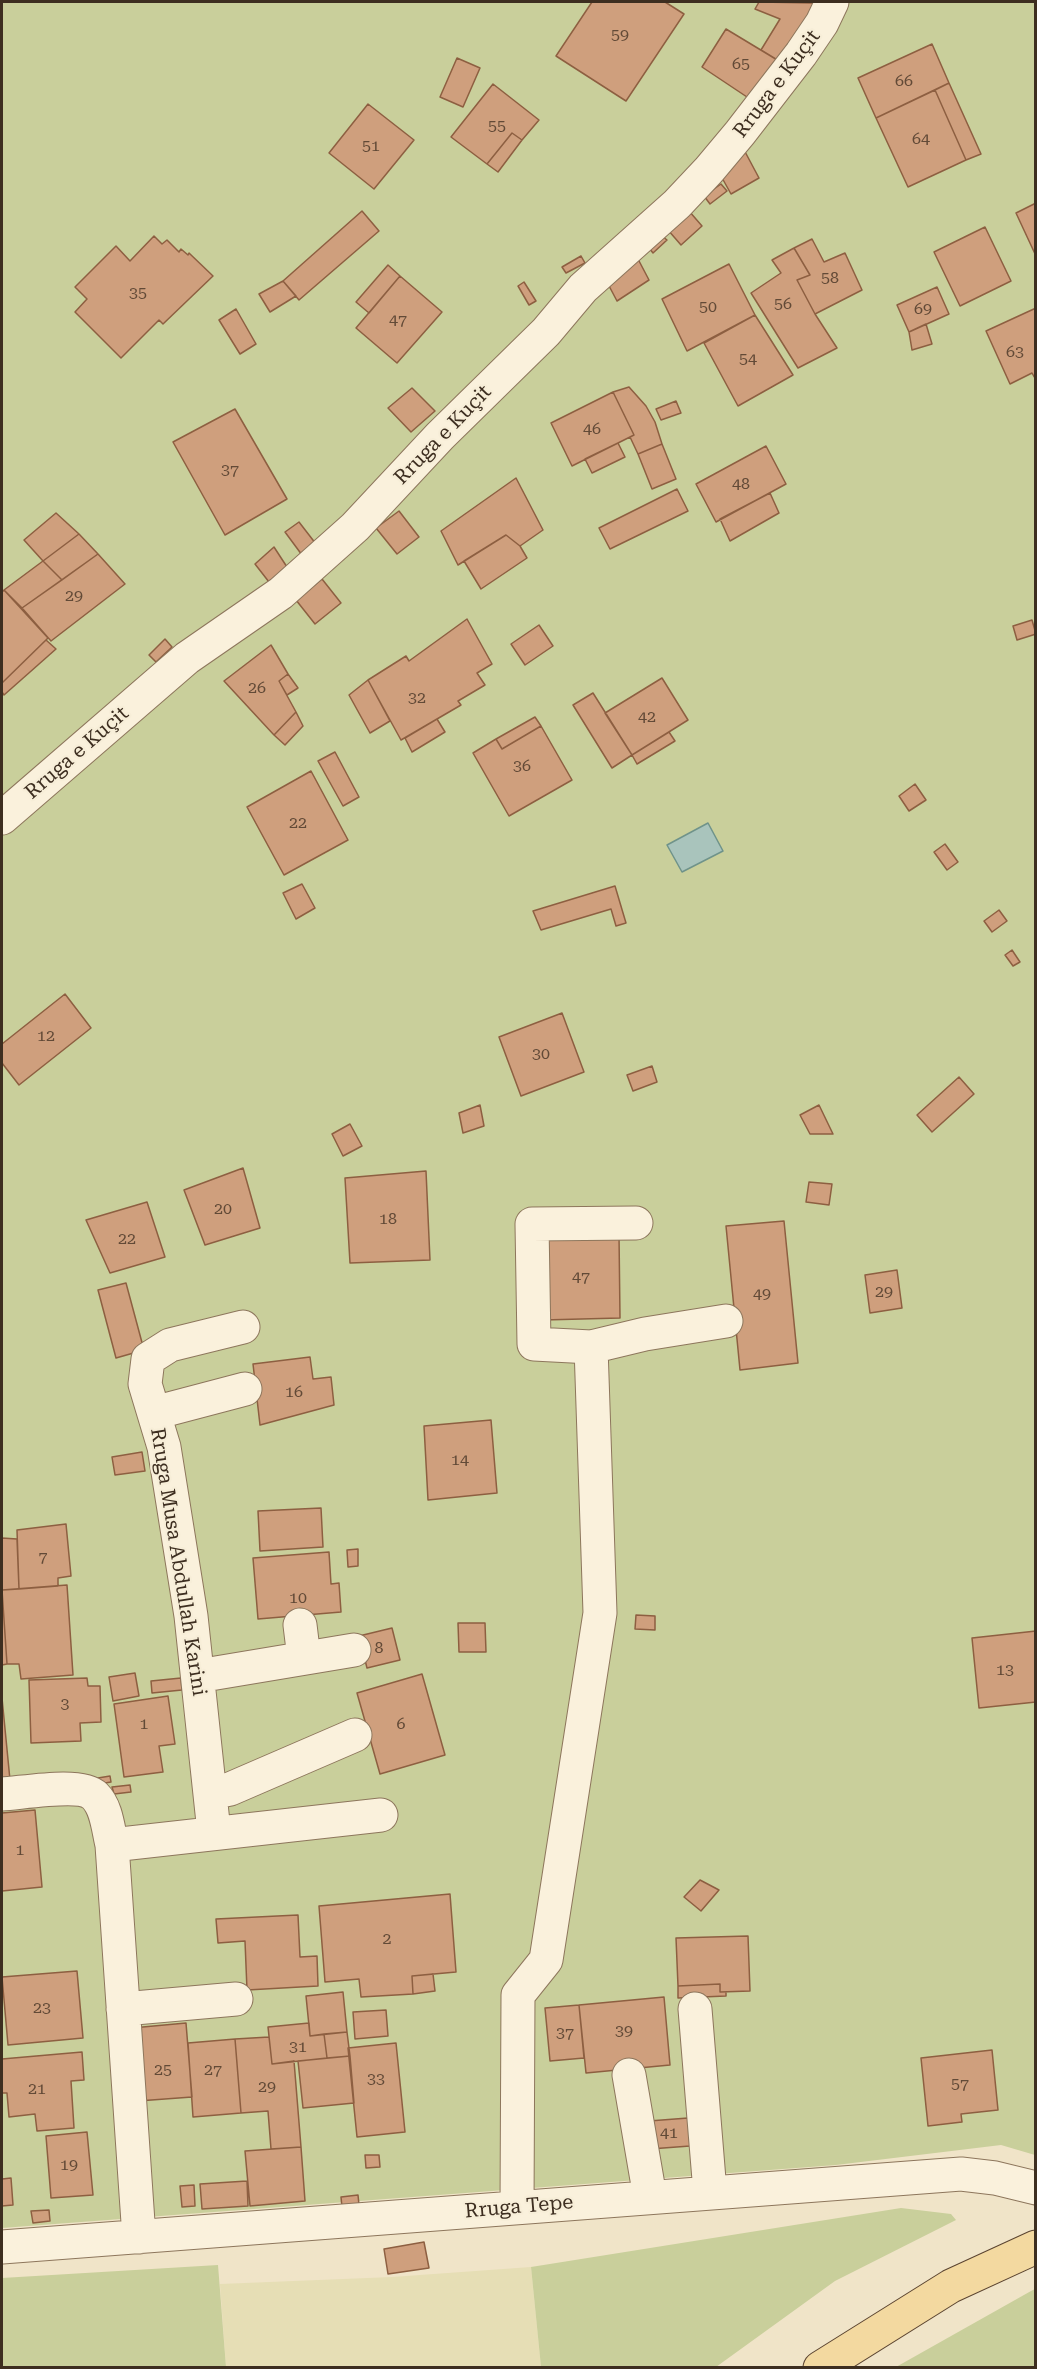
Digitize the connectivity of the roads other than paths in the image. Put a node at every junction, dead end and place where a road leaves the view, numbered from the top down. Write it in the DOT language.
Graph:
graph roads {
  1 [pos="832,2"];
  2 [pos="2,818"];
  3 [pos="636,1223"];
  4 [pos="726,1321"];
  5 [pos="243,1327"];
  6 [pos="591,1347"];
  7 [pos="245,1389"];
  8 [pos="154,1413"];
  9 [pos="300,1625"];
  10 [pos="354,1650"];
  11 [pos="304,1658"];
  12 [pos="198,1676"];
  13 [pos="355,1735"];
  14 [pos="210,1793"];
  15 [pos="2,1794"];
  16 [pos="381,1815"];
  17 [pos="214,1832"];
  18 [pos="112,1845"];
  19 [pos="236,2000"];
  20 [pos="123,2009"];
  21 [pos="695,2009"];
  22 [pos="630,2075"];
  23 [pos="1035,2188"];
  24 [pos="710,2192"];
  25 [pos="650,2197"];
  26 [pos="518,2207"];
  27 [pos="139,2237"];
  28 [pos="2,2247"];
  29 [pos="1035,2247"];
  30 [pos="820,2367"];
  1 -- 2 [label="street, Rruga e Kuçit"];
  3 -- 6 [label="street"];
  4 -- 6 [label="street"];
  5 -- 8 [label="street, Rruga Musa Abdullah Karini"];
  6 -- 26 [label="street"];
  7 -- 8 [label="street"];
  8 -- 12 [label="street, Rruga Musa Abdullah Karini"];
  9 -- 11 [label="street"];
  10 -- 11 [label="street"];
  11 -- 12 [label="street"];
  12 -- 14 [label="street, Rruga Musa Abdullah Karini"];
  13 -- 14 [label="street"];
  14 -- 17 [label="street, Rruga Musa Abdullah Karini"];
  15 -- 18 [label="street"];
  16 -- 17 [label="street"];
  17 -- 18 [label="street"];
  18 -- 20 [label="street"];
  19 -- 20 [label="street"];
  20 -- 27 [label="street"];
  21 -- 24 [label="street"];
  22 -- 25 [label="street"];
  23 -- 24 [label="street, Rruga Tepe"];
  24 -- 25 [label="street, Rruga Tepe"];
  25 -- 26 [label="street, Rruga Tepe"];
  26 -- 27 [label="street, Rruga Tepe"];
  27 -- 28 [label="street, Rruga Tepe"];
  29 -- 30 [label="main road"];
}
